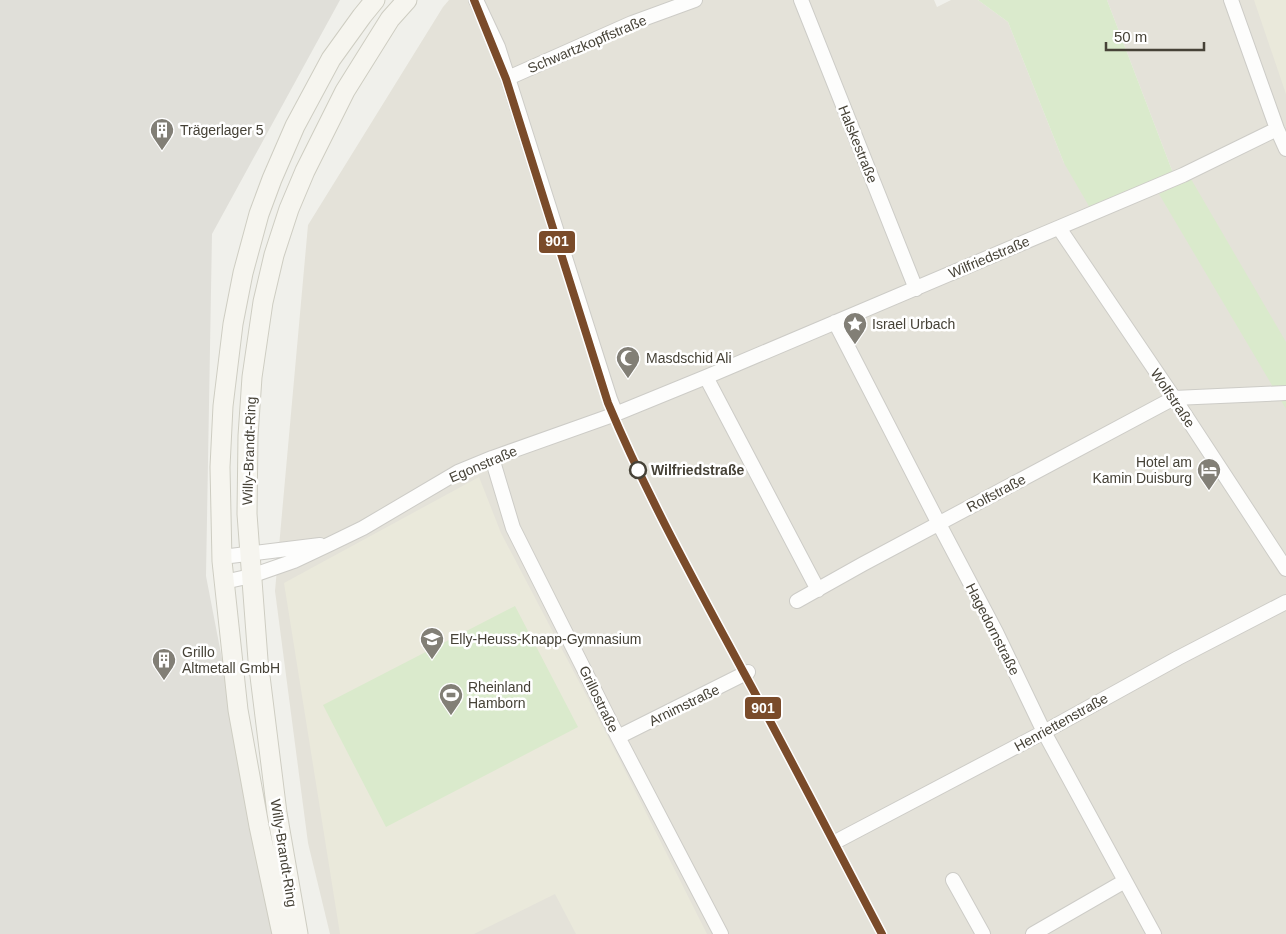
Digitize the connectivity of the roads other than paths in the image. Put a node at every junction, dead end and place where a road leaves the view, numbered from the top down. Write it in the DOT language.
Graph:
graph roads {
  1 [pos="407,0"];
  2 [pos="476,0"];
  3 [pos="694,0"];
  4 [pos="801,0"];
  5 [pos="1231,0"];
  6 [pos="372,2"];
  7 [pos="508,78"];
  8 [pos="1277,129"];
  9 [pos="1286,149"];
  10 [pos="1059,228"];
  11 [pos="916,289"];
  12 [pos="835,322"];
  13 [pos="706,377"];
  14 [pos="1286,394"];
  15 [pos="1174,398"];
  16 [pos="616,414"];
  17 [pos="492,458"];
  18 [pos="939,524"];
  19 [pos="330,544"];
  20 [pos="250,553"];
  21 [pos="222,557"];
  22 [pos="1286,569"];
  23 [pos="251,576"];
  24 [pos="224,582"];
  25 [pos="818,590"];
  26 [pos="797,601"];
  27 [pos="1286,602"];
  28 [pos="748,672"];
  29 [pos="1044,732"];
  30 [pos="618,738"];
  31 [pos="836,841"];
  32 [pos="953,880"];
  33 [pos="1125,881"];
  34 [pos="282,934"];
  35 [pos="298,934"];
  36 [pos="721,934"];
  37 [pos="983,934"];
  38 [pos="1033,934"];
  39 [pos="1154,934"];
  1 -- 20 [label="main road, Willy-Brandt-Ring"];
  2 -- 7 [label="street"];
  3 -- 7 [label="street, Schwartzkopffstraße"];
  4 -- 11 [label="street, Halskestraße"];
  5 -- 8 [label="street"];
  6 -- 21 [label="main road, Willy-Brandt-Ring"];
  7 -- 16 [label="street"];
  8 -- 9 [label="street"];
  8 -- 10 [label="street, Wilfriedstraße"];
  10 -- 11 [label="street, Wilfriedstraße"];
  10 -- 15 [label="street, Wolfstraße"];
  11 -- 12 [label="street, Wilfriedstraße"];
  12 -- 13 [label="street, Wilfriedstraße"];
  12 -- 18 [label="street, Hagedornstraße"];
  13 -- 16 [label="street, Wilfriedstraße"];
  13 -- 25 [label="street"];
  14 -- 15 [label="street"];
  15 -- 18 [label="street, Rolfstraße"];
  15 -- 22 [label="street, Wolfstraße"];
  16 -- 17 [label="street, Egonstraße"];
  17 -- 19 [label="street, Egonstraße"];
  17 -- 30 [label="street, Grillostraße"];
  18 -- 25 [label="street, Rolfstraße"];
  18 -- 29 [label="street, Hagedornstraße"];
  19 -- 20 [label="street, Egonstraße"];
  19 -- 23 [label="street, Egonstraße"];
  20 -- 21 [label="street, Egonstraße"];
  20 -- 23 [label="main road, Willy-Brandt-Ring"];
  21 -- 24 [label="main road, Willy-Brandt-Ring"];
  23 -- 24 [label="street, Egonstraße"];
  23 -- 35 [label="main road, Willy-Brandt-Ring"];
  24 -- 34 [label="main road, Willy-Brandt-Ring"];
  25 -- 26 [label="street, Rolfstraße"];
  27 -- 29 [label="street, Henriettenstraße"];
  28 -- 30 [label="street, Arnimstraße"];
  29 -- 31 [label="street, Henriettenstraße"];
  29 -- 33 [label="street, Hagedornstraße"];
  30 -- 36 [label="street, Grillostraße"];
  32 -- 37 [label="street"];
  33 -- 38 [label="street"];
  33 -- 39 [label="street, Hagedornstraße"];
}
